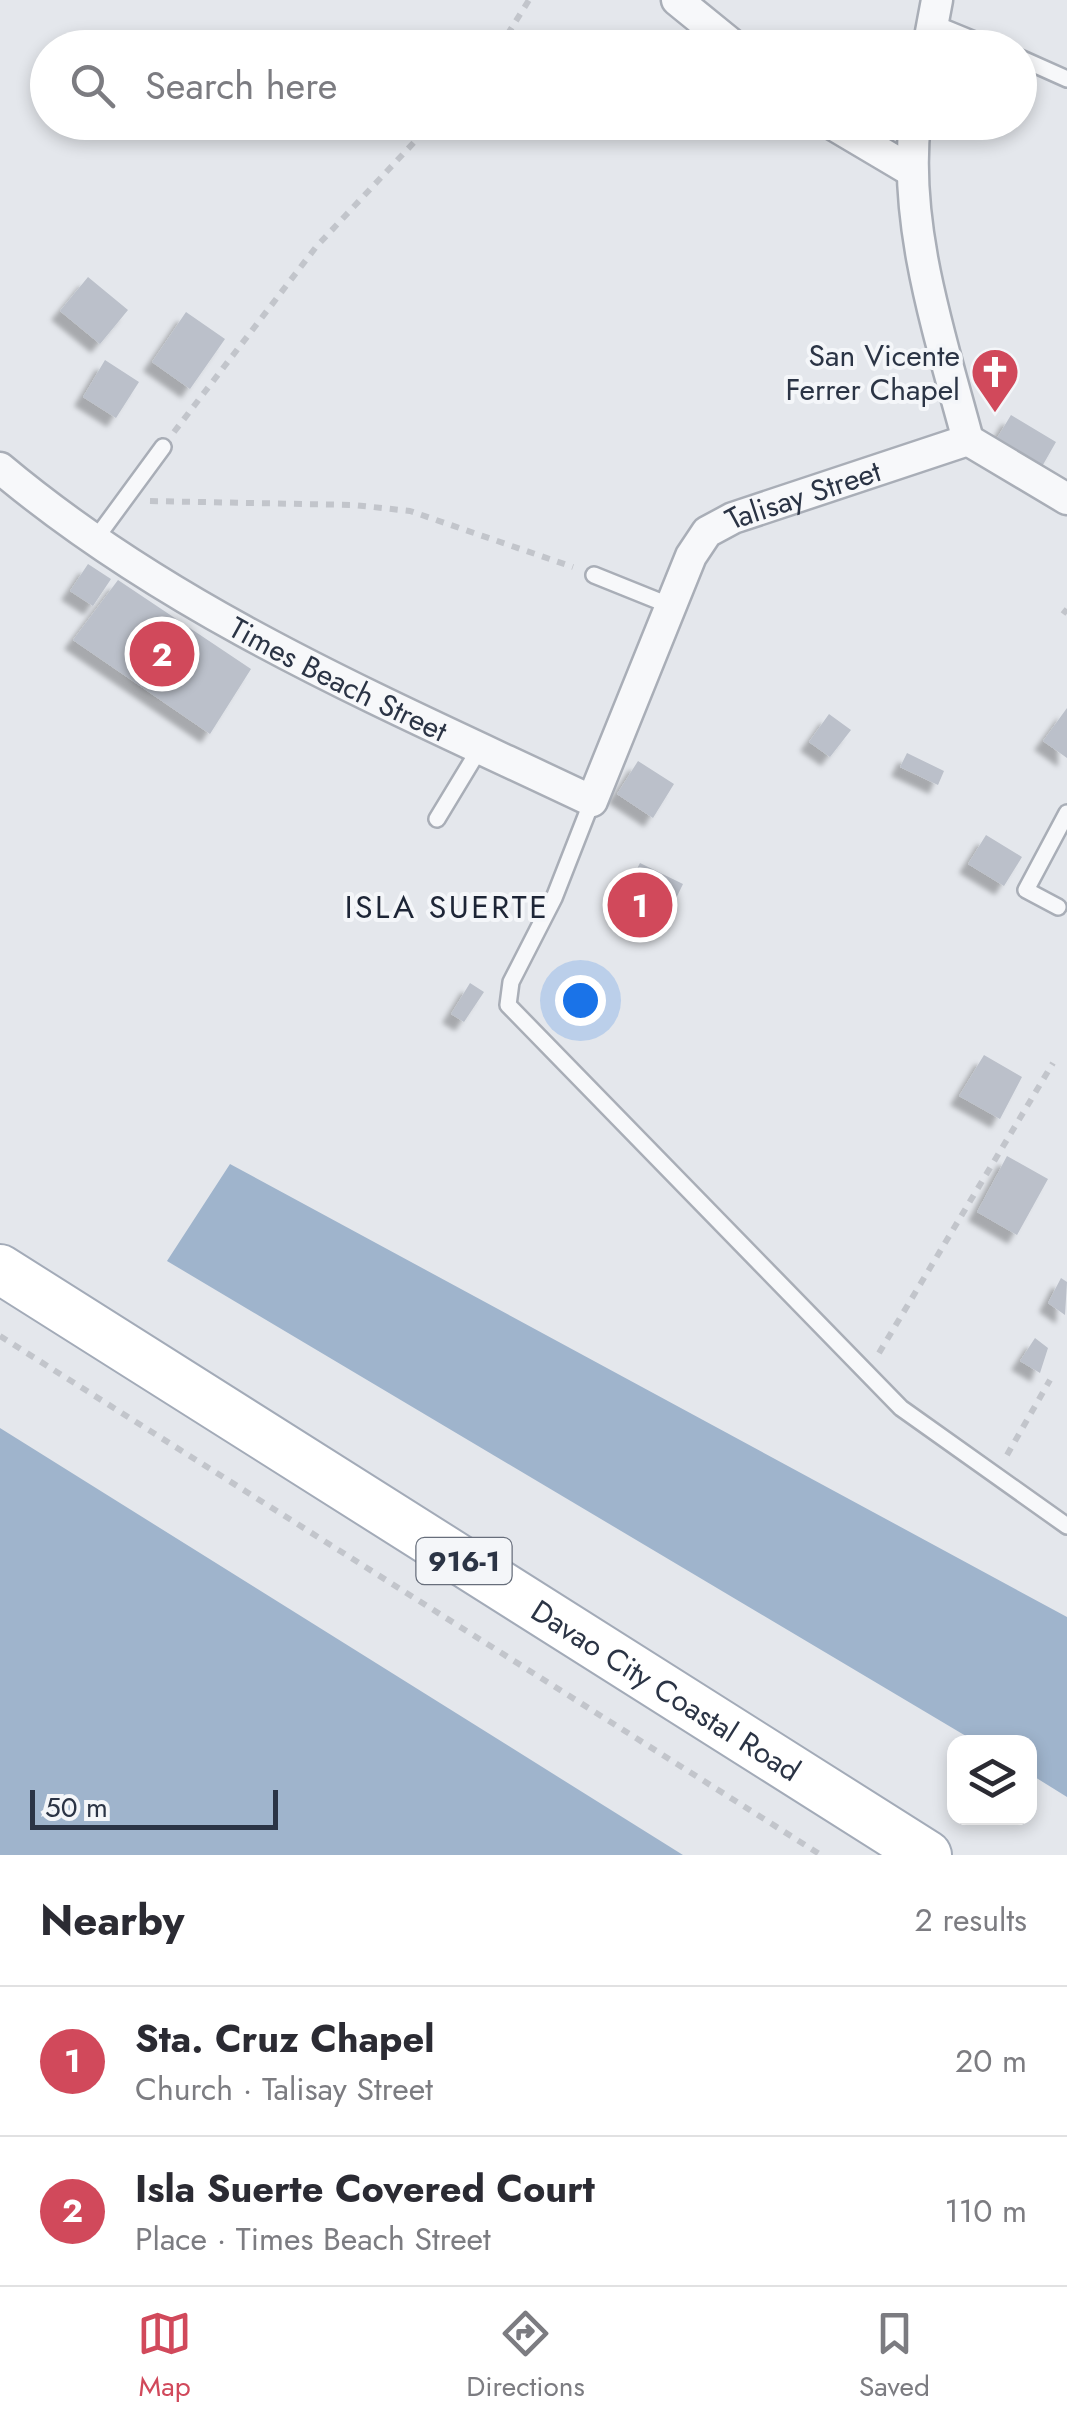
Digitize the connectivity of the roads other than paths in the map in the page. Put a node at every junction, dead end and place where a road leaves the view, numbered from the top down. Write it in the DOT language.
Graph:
graph roads {
  1 [pos="677,0"];
  2 [pos="714,30"];
  3 [pos="1037,66"];
  4 [pos="1067,79"];
  5 [pos="859,140"];
  6 [pos="913,140"];
  7 [pos="910,170"];
  8 [pos="968,440"];
  9 [pos="163,447"];
  10 [pos="0,468"];
  11 [pos="1067,499"];
  12 [pos="93,542"];
  13 [pos="594,575"];
  14 [pos="671,606"];
  15 [pos="480,748"];
  16 [pos="592,801"];
  17 [pos="1067,813"];
  18 [pos="437,820"];
  19 [pos="1058,907"];
  20 [pos="0,1269"];
  21 [pos="1067,1526"];
  22 [pos="927,1855"];
  1 -- 2 [label="street"];
  3 -- 4 [label="lane"];
  5 -- 7 [label="street"];
  6 -- 7 [label="street"];
  7 -- 8 [label="street"];
  8 -- 11 [label="street"];
  8 -- 14 [label="street, Talisay Street"];
  9 -- 12 [label="lane"];
  10 -- 12 [label="street, Times Beach Street"];
  12 -- 15 [label="street, Times Beach Street"];
  13 -- 14 [label="lane"];
  14 -- 16 [label="street, Talisay Street"];
  15 -- 16 [label="street, Times Beach Street"];
  15 -- 18 [label="lane"];
  16 -- 21 [label="lane, Talisay Street"];
  17 -- 19 [label="lane"];
  20 -- 22 [label="main road, Davao City Coastal Road / 916-1"];
}
